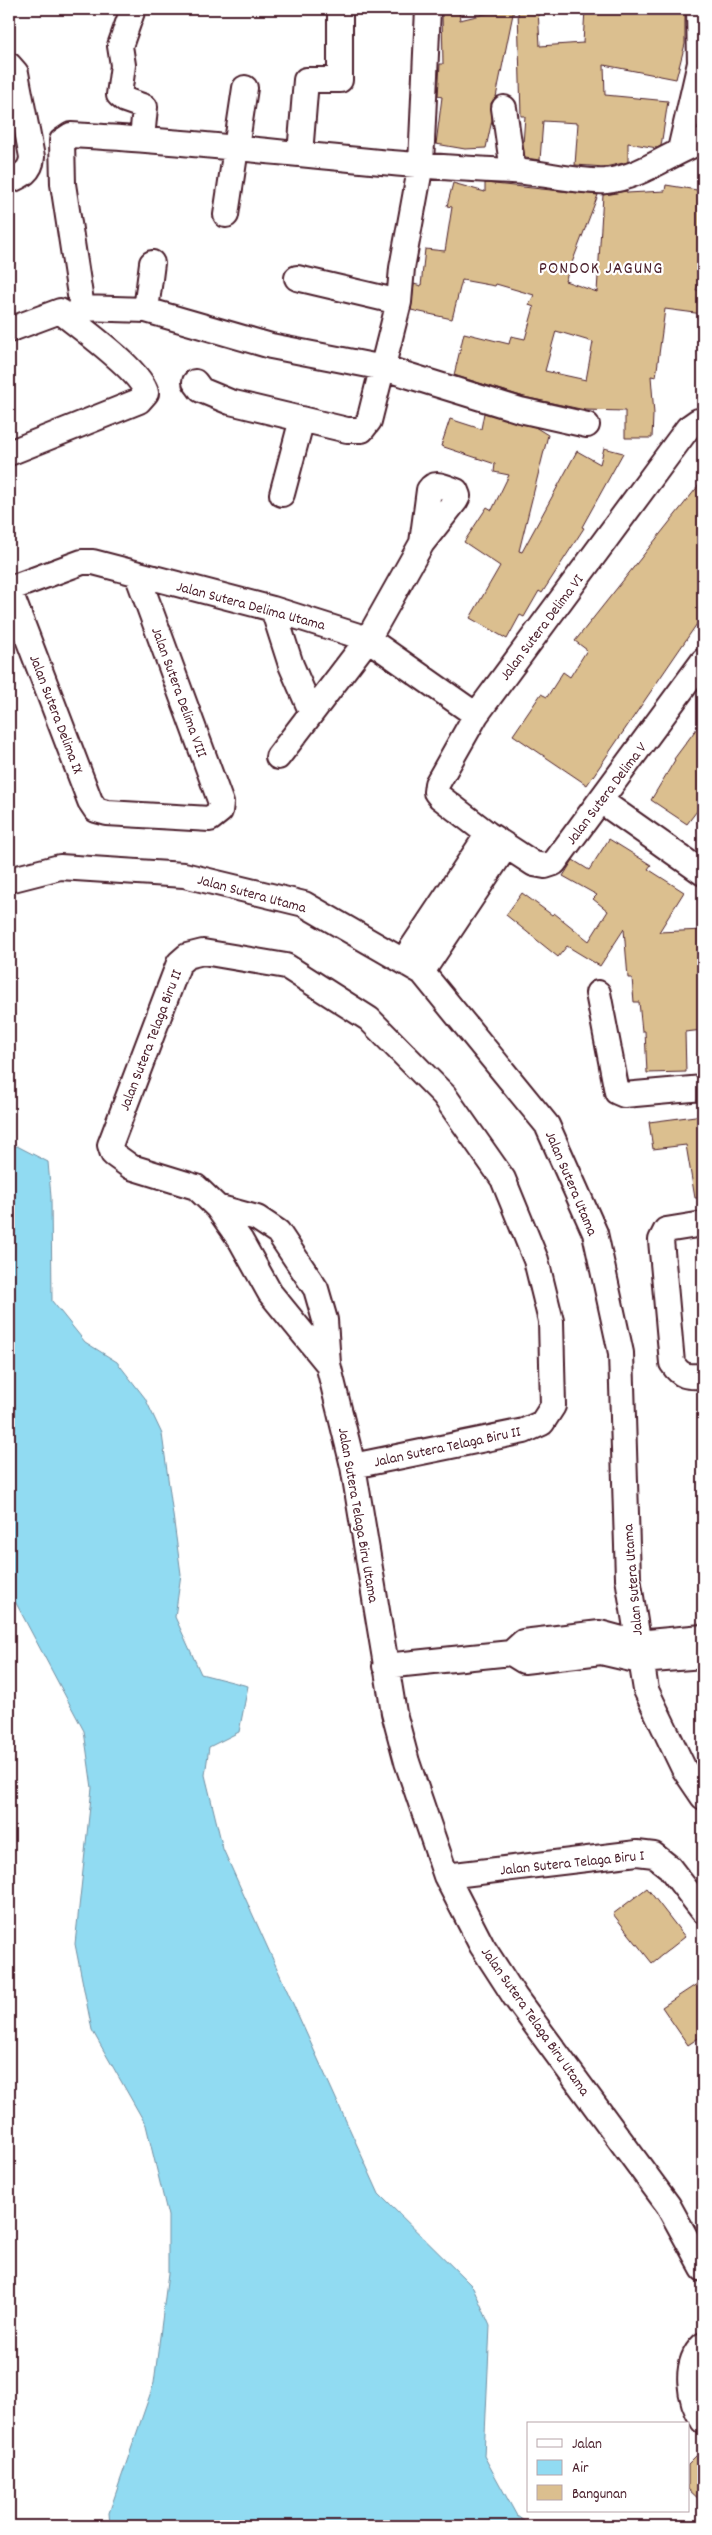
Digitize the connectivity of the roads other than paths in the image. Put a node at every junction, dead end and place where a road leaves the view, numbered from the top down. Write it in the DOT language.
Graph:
graph roads {
  1 [pos="133,9"];
  2 [pos="340,9"];
  3 [pos="428,9"];
  4 [pos="699,9"];
  5 [pos="9,65"];
  6 [pos="245,88"];
  7 [pos="504,108"];
  8 [pos="142,139"];
  9 [pos="703,141"];
  10 [pos="238,148"];
  11 [pos="680,150"];
  12 [pos="300,154"];
  13 [pos="421,164"];
  14 [pos="513,171"];
  15 [pos="18,176"];
  16 [pos="226,215"];
  17 [pos="152,263"];
  18 [pos="297,278"];
  19 [pos="399,302"];
  20 [pos="146,310"];
  21 [pos="9,330"];
  22 [pos="384,368"];
  23 [pos="195,382"];
  24 [pos="302,419"];
  25 [pos="703,421"];
  26 [pos="587,425"];
  27 [pos="9,453"];
  28 [pos="282,494"];
  29 [pos="422,543"];
  30 [pos="137,574"];
  31 [pos="9,589"];
  32 [pos="273,609"];
  33 [pos="368,639"];
  34 [pos="703,661"];
  35 [pos="311,711"];
  36 [pos="476,715"];
  37 [pos="278,757"];
  38 [pos="601,801"];
  39 [pos="96,810"];
  40 [pos="497,840"];
  41 [pos="703,873"];
  42 [pos="9,880"];
  43 [pos="413,966"];
  44 [pos="598,993"];
  45 [pos="703,1088"];
  46 [pos="110,1145"];
  47 [pos="217,1207"];
  48 [pos="703,1224"];
  49 [pos="328,1364"];
  50 [pos="703,1376"];
  51 [pos="353,1466"];
  52 [pos="703,1637"];
  53 [pos="639,1652"];
  54 [pos="703,1656"];
  55 [pos="385,1666"];
  56 [pos="703,1797"];
  57 [pos="446,1876"];
  58 [pos="703,1911"];
  59 [pos="703,2270"];
  60 [pos="703,2345"];
  61 [pos="703,2421"];
  1 -- 8 [label="street"];
  2 -- 12 [label="street"];
  3 -- 13 [label="street"];
  4 -- 11 [label="street"];
  5 -- 15 [label="street"];
  6 -- 10 [label="street"];
  7 -- 14 [label="street"];
  8 -- 10 [label="street"];
  8 -- 20 [label="street"];
  9 -- 11 [label="street"];
  10 -- 12 [label="street"];
  10 -- 16 [label="street"];
  11 -- 14 [label="street"];
  12 -- 13 [label="street"];
  13 -- 14 [label="street"];
  13 -- 19 [label="street"];
  17 -- 20 [label="street"];
  18 -- 19 [label="street"];
  19 -- 22 [label="street"];
  20 -- 22 [label="street"];
  21 -- 27 [label="street"];
  22 -- 24 [label="street"];
  22 -- 26 [label="street"];
  23 -- 24 [label="street"];
  24 -- 28 [label="street"];
  25 -- 36 [label="street, Jalan Sutera Delima VI"];
  29 -- 33 [label="street"];
  30 -- 31 [label="street, Jalan Sutera Delima Utama"];
  30 -- 32 [label="street, Jalan Sutera Delima Utama"];
  30 -- 39 [label="street, Jalan Sutera Delima VIII"];
  31 -- 39 [label="street, Jalan Sutera Delima IX"];
  32 -- 33 [label="street, Jalan Sutera Delima Utama"];
  32 -- 35 [label="street"];
  33 -- 35 [label="street"];
  33 -- 36 [label="street, Jalan Sutera Delima Utama"];
  34 -- 38 [label="street, Jalan Sutera Delima V"];
  35 -- 37 [label="street"];
  36 -- 40 [label="street, Jalan Sutera Delima VI"];
  38 -- 40 [label="street, Jalan Sutera Delima V"];
  38 -- 41 [label="street"];
  40 -- 43 [label="street"];
  42 -- 43 [label="street, Jalan Sutera Utama"];
  43 -- 53 [label="street, Jalan Sutera Utama"];
  44 -- 45 [label="street"];
  46 -- 47 [label="street, Jalan Sutera Telaga Biru Utama"];
  46 -- 51 [label="street, Jalan Sutera Telaga Biru II"];
  47 -- 49 [label="street, Jalan Sutera Telaga Biru Utama"];
  47 -- 49 [label="street, Jalan Sutera Telaga Biru Utama"];
  48 -- 50 [label="street"];
  49 -- 51 [label="street, Jalan Sutera Telaga Biru Utama"];
  51 -- 55 [label="street, Jalan Sutera Telaga Biru Utama"];
  52 -- 53 [label="street"];
  53 -- 54 [label="street"];
  53 -- 55 [label="street"];
  53 -- 56 [label="street, Jalan Sutera Utama"];
  55 -- 57 [label="street, Jalan Sutera Telaga Biru Utama"];
  57 -- 58 [label="street, Jalan Sutera Telaga Biru I"];
  57 -- 59 [label="street, Jalan Sutera Telaga Biru Utama"];
  60 -- 61 [label="street"];
}
